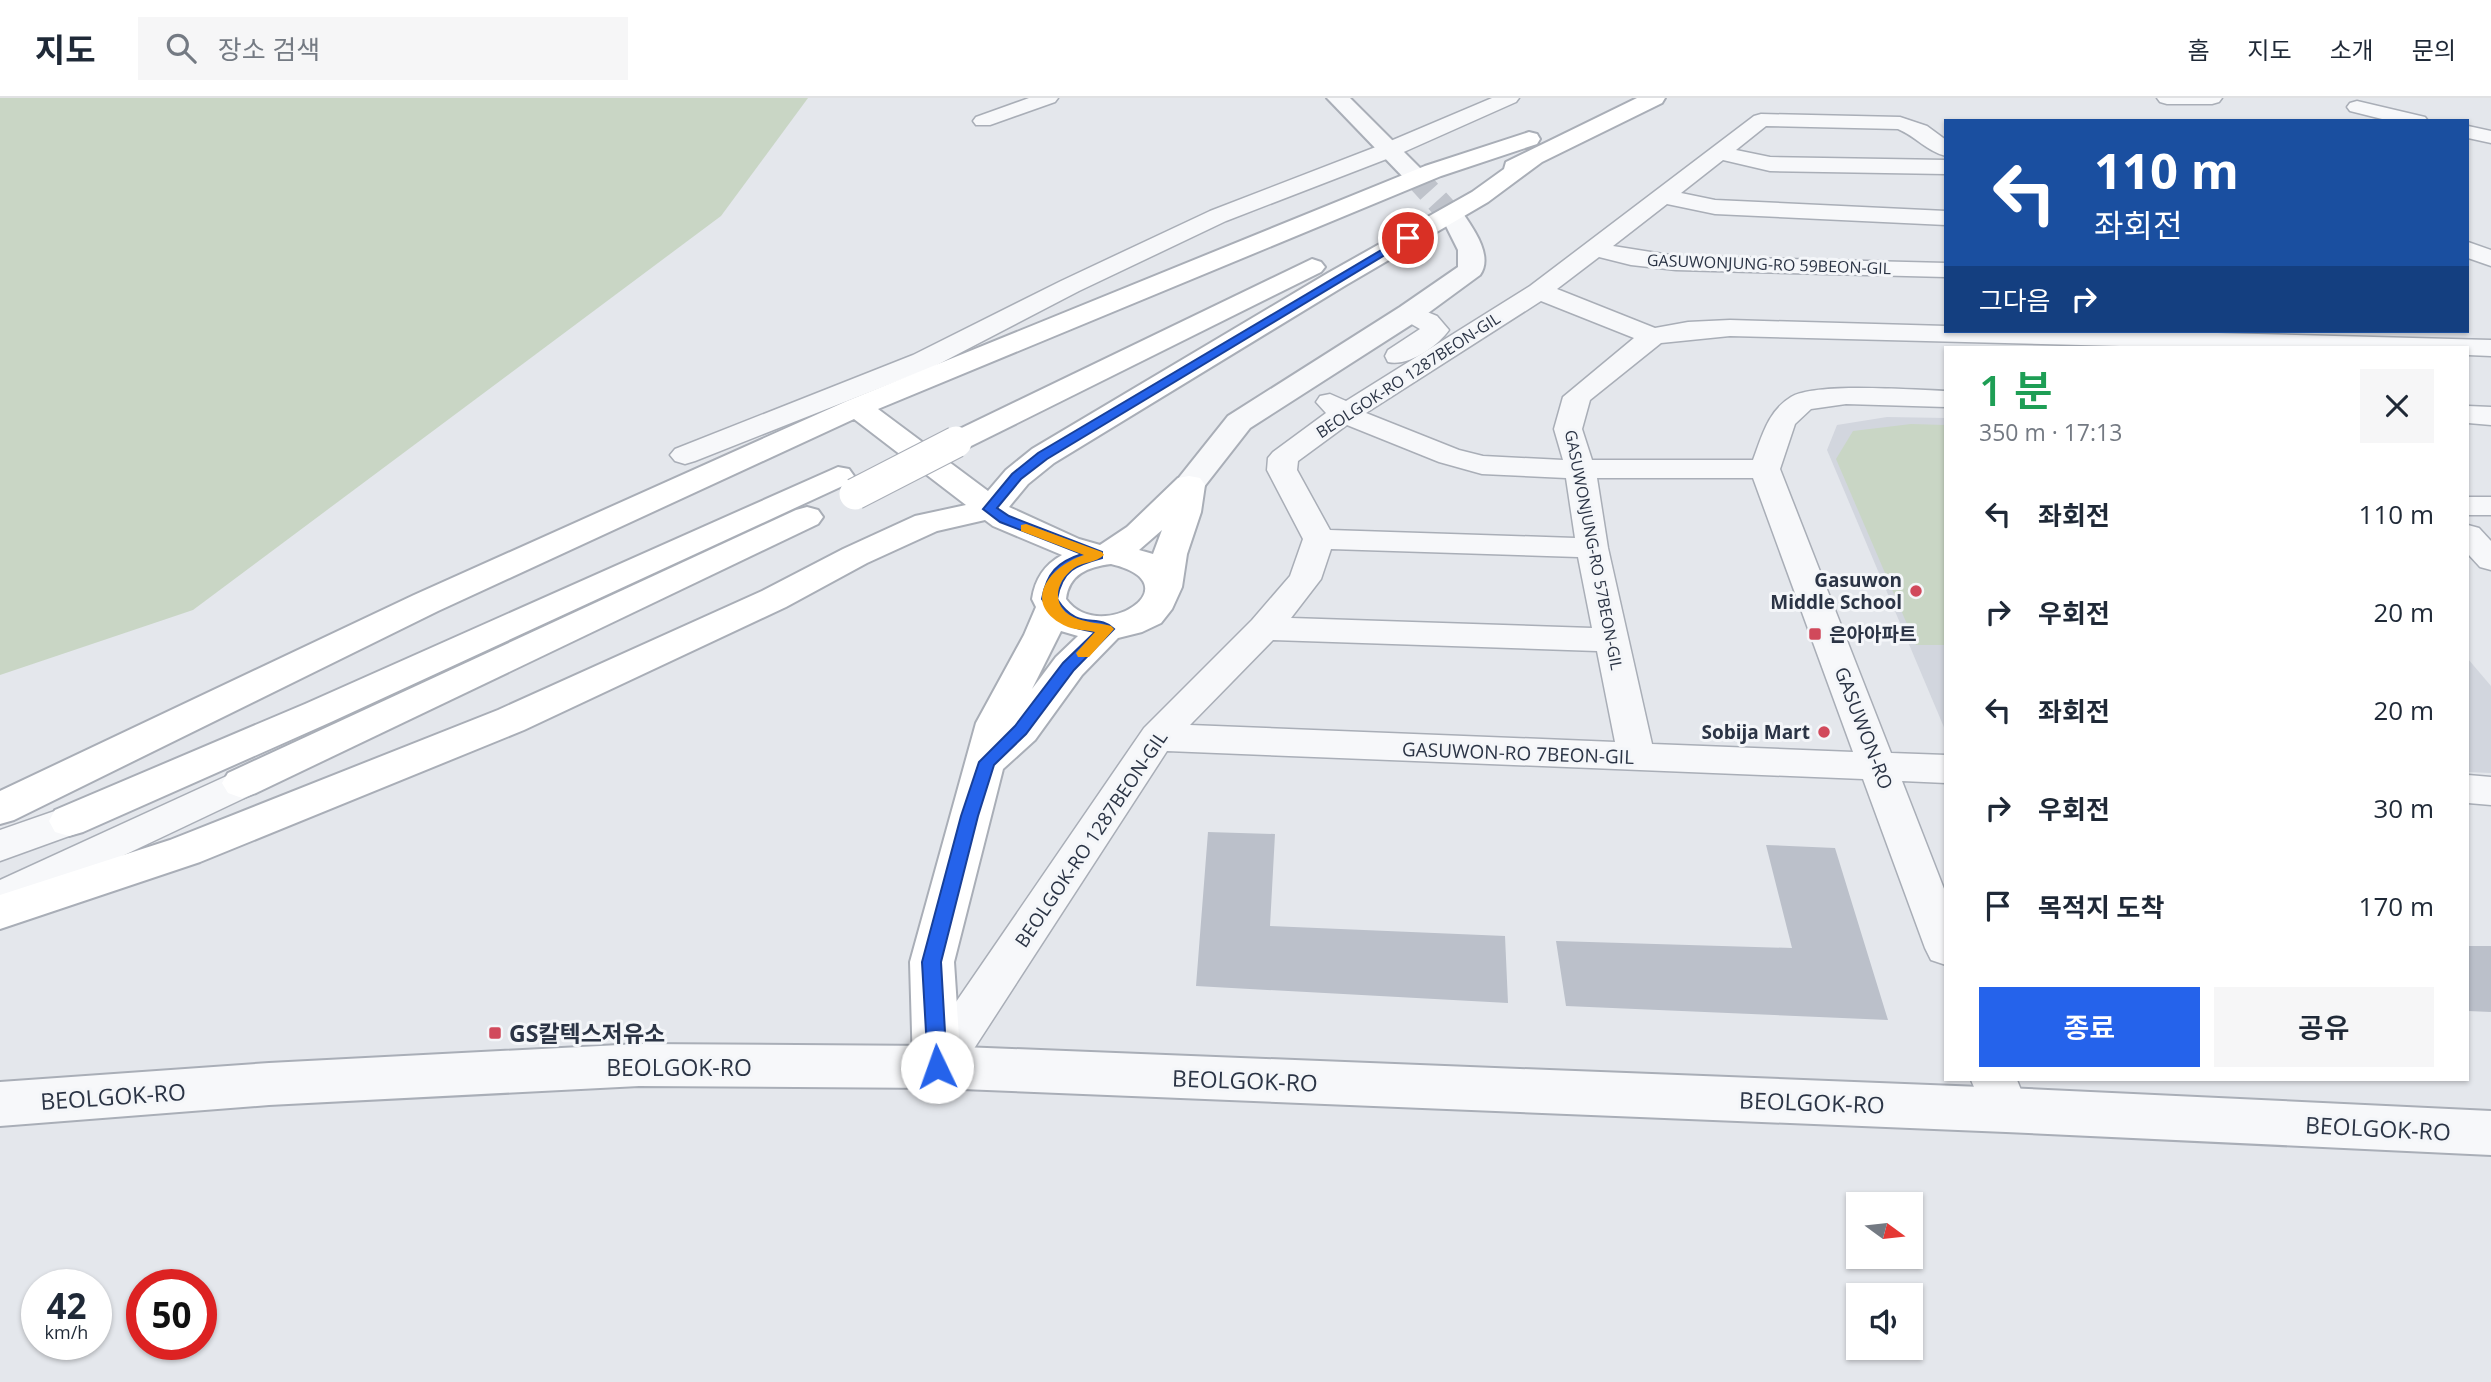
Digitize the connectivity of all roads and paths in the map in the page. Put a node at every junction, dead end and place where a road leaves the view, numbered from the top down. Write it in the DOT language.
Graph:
graph roads {
  1 [pos="1048,98"];
  2 [pos="1338,98"];
  3 [pos="1509,98"];
  4 [pos="1613,98"];
  5 [pos="1654,98"];
  6 [pos="2167,98"];
  7 [pos="2212,98"];
  8 [pos="2356,109"];
  9 [pos="2194,119"];
  10 [pos="2408,119"];
  11 [pos="983,121"];
  12 [pos="2469,132"];
  13 [pos="2491,137"];
  14 [pos="1533,147"];
  15 [pos="1944,148"];
  16 [pos="1389,150"];
  17 [pos="1720,153"];
  18 [pos="1944,167"];
  19 [pos="1413,174"];
  20 [pos="1663,196"];
  21 [pos="1906,218"];
  22 [pos="1944,218"];
  23 [pos="1455,220"];
  24 [pos="1593,248"];
  25 [pos="2469,251"];
  26 [pos="1935,262"];
  27 [pos="2487,269"];
  28 [pos="1539,291"];
  29 [pos="1410,313"];
  30 [pos="1653,336"];
  31 [pos="1979,338"];
  32 [pos="2389,346"];
  33 [pos="2469,348"];
  34 [pos="2491,348"];
  35 [pos="1944,399"];
  36 [pos="857,407"];
  37 [pos="1343,414"];
  38 [pos="2469,415"];
  39 [pos="2491,416"];
  40 [pos="685,455"];
  41 [pos="1580,468"];
  42 [pos="1765,469"];
  43 [pos="847,485"];
  44 [pos="1189,485"];
  45 [pos="2469,506"];
  46 [pos="2491,506"];
  47 [pos="997,514"];
  48 [pos="2469,536"];
  49 [pos="1319,539"];
  50 [pos="1592,548"];
  51 [pos="1104,554"];
  52 [pos="2491,560"];
  53 [pos="1165,587"];
  54 [pos="1051,598"];
  55 [pos="1264,628"];
  56 [pos="1106,629"];
  57 [pos="1612,640"];
  58 [pos="1157,737"];
  59 [pos="1637,758"];
  60 [pos="987,762"];
  61 [pos="1879,766"];
  62 [pos="1944,769"];
  63 [pos="242,783"];
  64 [pos="2469,789"];
  65 [pos="2491,791"];
  66 [pos="0,809"];
  67 [pos="69,821"];
  68 [pos="0,846"];
  69 [pos="0,898"];
  70 [pos="0,912"];
  71 [pos="1944,943"];
  72 [pos="937,1067"];
  73 [pos="2000,1095"];
  74 [pos="0,1104"];
  75 [pos="2491,1133"];
  1 -- 11 [label="street"];
  2 -- 16 [label="street"];
  3 -- 16 [label="street"];
  4 -- 14 [label="main road"];
  5 -- 14 [label="main road"];
  6 -- 7 [label="street"];
  6 -- 9 [label="street"];
  8 -- 10 [label="street"];
  12 -- 13 [label="street"];
  14 -- 36 [label="main road"];
  14 -- 43 [label="main road, bridge"];
  14 -- 47 [label="main road"];
  15 -- 17 [label="street, BEOLGOK-RO 1287BEON-GIL"];
  16 -- 19 [label="street"];
  16 -- 40 [label="street"];
  17 -- 18 [label="street"];
  17 -- 20 [label="street, BEOLGOK-RO 1287BEON-GIL"];
  20 -- 21 [label="street"];
  20 -- 24 [label="street, BEOLGOK-RO 1287BEON-GIL"];
  21 -- 22 [label="street"];
  21 -- 26 [label="street"];
  23 -- 29 [label="street"];
  24 -- 26 [label="street, GASUWONJUNG-RO 59BEON-GIL"];
  24 -- 28 [label="street, BEOLGOK-RO 1287BEON-GIL"];
  25 -- 27 [label="street"];
  28 -- 30 [label="street"];
  28 -- 37 [label="street, BEOLGOK-RO 1287BEON-GIL"];
  29 -- 37 [label="street"];
  29 -- 44 [label="street"];
  30 -- 31 [label="street, GASUWONJUNG-RO 57BEON-GIL"];
  30 -- 41 [label="street, GASUWONJUNG-RO 57BEON-GIL"];
  31 -- 32 [label="street, GASUWONJUNG-RO 57BEON-GIL"];
  33 -- 34 [label="street, GASUWONJUNG-RO 57BEON-GIL"];
  35 -- 42 [label="street"];
  36 -- 47 [label="main road"];
  36 -- 66 [label="main road"];
  37 -- 41 [label="street"];
  37 -- 49 [label="street, BEOLGOK-RO 1287BEON-GIL"];
  38 -- 39 [label="street"];
  41 -- 42 [label="street"];
  41 -- 50 [label="street, GASUWONJUNG-RO 57BEON-GIL"];
  42 -- 61 [label="street, GASUWON-RO"];
  43 -- 63 [label="main road"];
  43 -- 67 [label="main road"];
  44 -- 51 [label="main road"];
  44 -- 53 [label="main road"];
  45 -- 46 [label="street"];
  47 -- 51 [label="main road"];
  47 -- 54 [label="main road"];
  47 -- 70 [label="main road"];
  48 -- 52 [label="street"];
  49 -- 50 [label="street"];
  49 -- 55 [label="street, BEOLGOK-RO 1287BEON-GIL"];
  50 -- 57 [label="street, GASUWONJUNG-RO 57BEON-GIL"];
  51 -- 53 [label="main road"];
  51 -- 54 [label="main road"];
  53 -- 56 [label="main road"];
  54 -- 56 [label="main road"];
  54 -- 60 [label="main road"];
  55 -- 57 [label="street"];
  55 -- 58 [label="street, BEOLGOK-RO 1287BEON-GIL"];
  56 -- 60 [label="main road"];
  57 -- 59 [label="street, GASUWONJUNG-RO 57BEON-GIL"];
  58 -- 59 [label="street, GASUWON-RO 7BEON-GIL"];
  58 -- 72 [label="street, BEOLGOK-RO 1287BEON-GIL"];
  59 -- 61 [label="street, GASUWON-RO 7BEON-GIL"];
  60 -- 72 [label="main road"];
  61 -- 62 [label="street, GASUWON-RO 7BEON-GIL"];
  61 -- 71 [label="street, GASUWON-RO"];
  63 -- 69 [label="street"];
  64 -- 65 [label="street"];
  67 -- 68 [label="street"];
  72 -- 73 [label="street, BEOLGOK-RO"];
  72 -- 74 [label="street, BEOLGOK-RO"];
  73 -- 75 [label="street, BEOLGOK-RO"];
}
